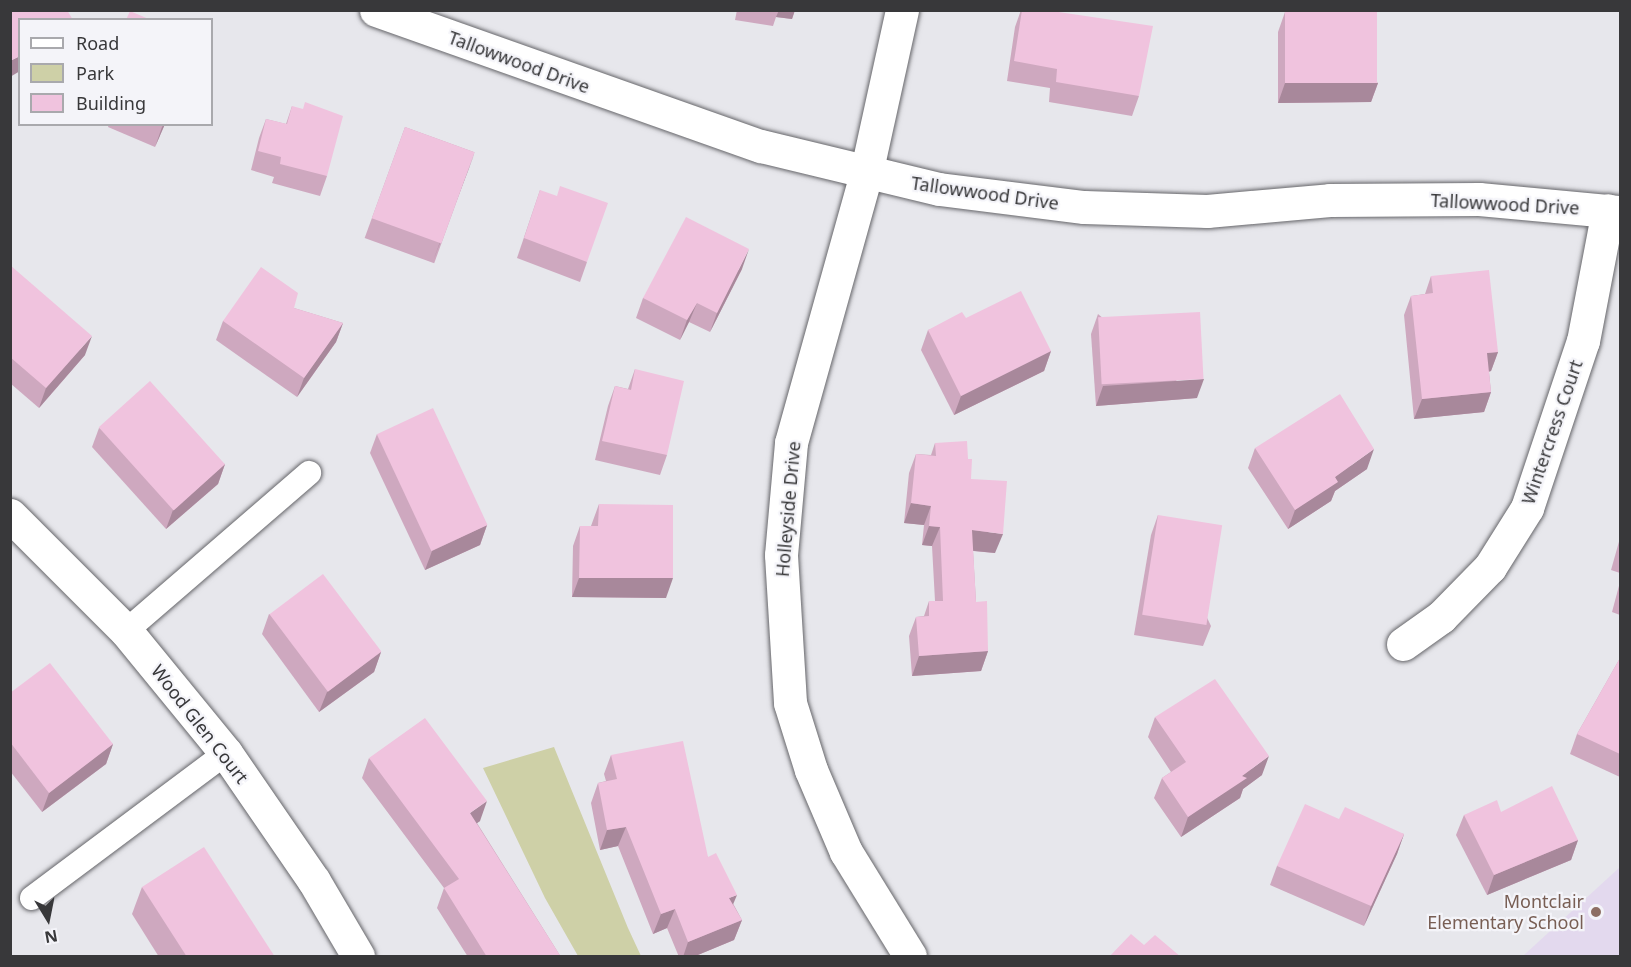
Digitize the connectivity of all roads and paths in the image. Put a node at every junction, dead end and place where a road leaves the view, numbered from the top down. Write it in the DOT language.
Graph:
graph roads {
  1 [pos="376,10"];
  2 [pos="902,10"];
  3 [pos="866,174"];
  4 [pos="1614,211"];
  5 [pos="309,473"];
  6 [pos="10,515"];
  7 [pos="126,631"];
  8 [pos="1403,644"];
  9 [pos="226,753"];
  10 [pos="32,898"];
  11 [pos="358,957"];
  12 [pos="910,957"];
  1 -- 3 [label="street, Tallowwood Drive"];
  2 -- 3 [label="street, Holleyside Drive"];
  3 -- 4 [label="street, Tallowwood Drive"];
  3 -- 12 [label="street, Holleyside Drive"];
  4 -- 8 [label="street, Wintercress Court"];
  5 -- 7 [label="lane"];
  6 -- 7 [label="street, Wood Glen Court"];
  7 -- 9 [label="street, Wood Glen Court"];
  9 -- 10 [label="lane"];
  9 -- 11 [label="street, Wood Glen Court"];
}
